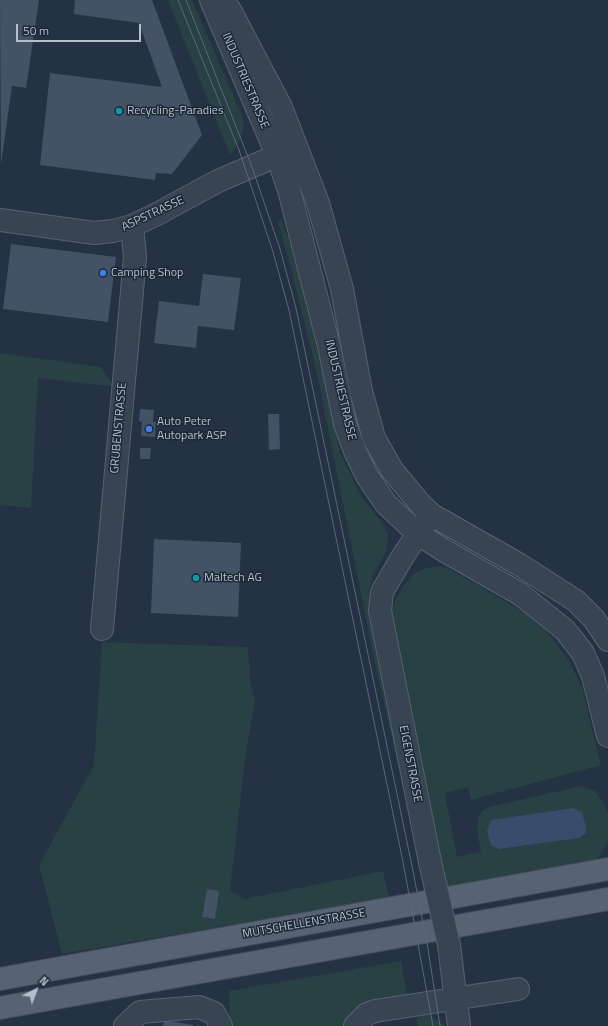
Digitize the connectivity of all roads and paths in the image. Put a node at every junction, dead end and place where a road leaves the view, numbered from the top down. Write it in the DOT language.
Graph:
graph roads {
  1 [pos="211,0"];
  2 [pos="222,0"];
  3 [pos="286,151"];
  4 [pos="0,220"];
  5 [pos="132,226"];
  6 [pos="432,515"];
  7 [pos="418,534"];
  8 [pos="102,629"];
  9 [pos="608,640"];
  10 [pos="608,736"];
  11 [pos="608,869"];
  12 [pos="608,899"];
  13 [pos="0,979"];
  14 [pos="518,989"];
  15 [pos="455,999"];
  16 [pos="0,1008"];
  17 [pos="125,1026"];
  18 [pos="221,1026"];
  19 [pos="355,1026"];
  20 [pos="459,1026"];
  1 -- 3 [label="street, INDUSTRIESTRASSE"];
  2 -- 3 [label="street, INDUSTRIESTRASSE"];
  3 -- 5 [label="street, ASPSTRASSE"];
  3 -- 6 [label="street, INDUSTRIESTRASSE"];
  3 -- 7 [label="street, INDUSTRIESTRASSE"];
  4 -- 5 [label="street, ASPSTRASSE"];
  5 -- 8 [label="street, GRUBENSTRASSE"];
  6 -- 7 [label="street, EIGENSTRASSE"];
  6 -- 9 [label="street, INDUSTRIESTRASSE"];
  7 -- 10 [label="street, INDUSTRIESTRASSE"];
  7 -- 15 [label="street, EIGENSTRASSE, bridge"];
  11 -- 13 [label="main road, MUTSCHELLENSTRASSE"];
  12 -- 16 [label="main road"];
  14 -- 15 [label="street"];
  15 -- 19 [label="street"];
  15 -- 20 [label="street, EIGENSTRASSE"];
  17 -- 18 [label="street"];
}
